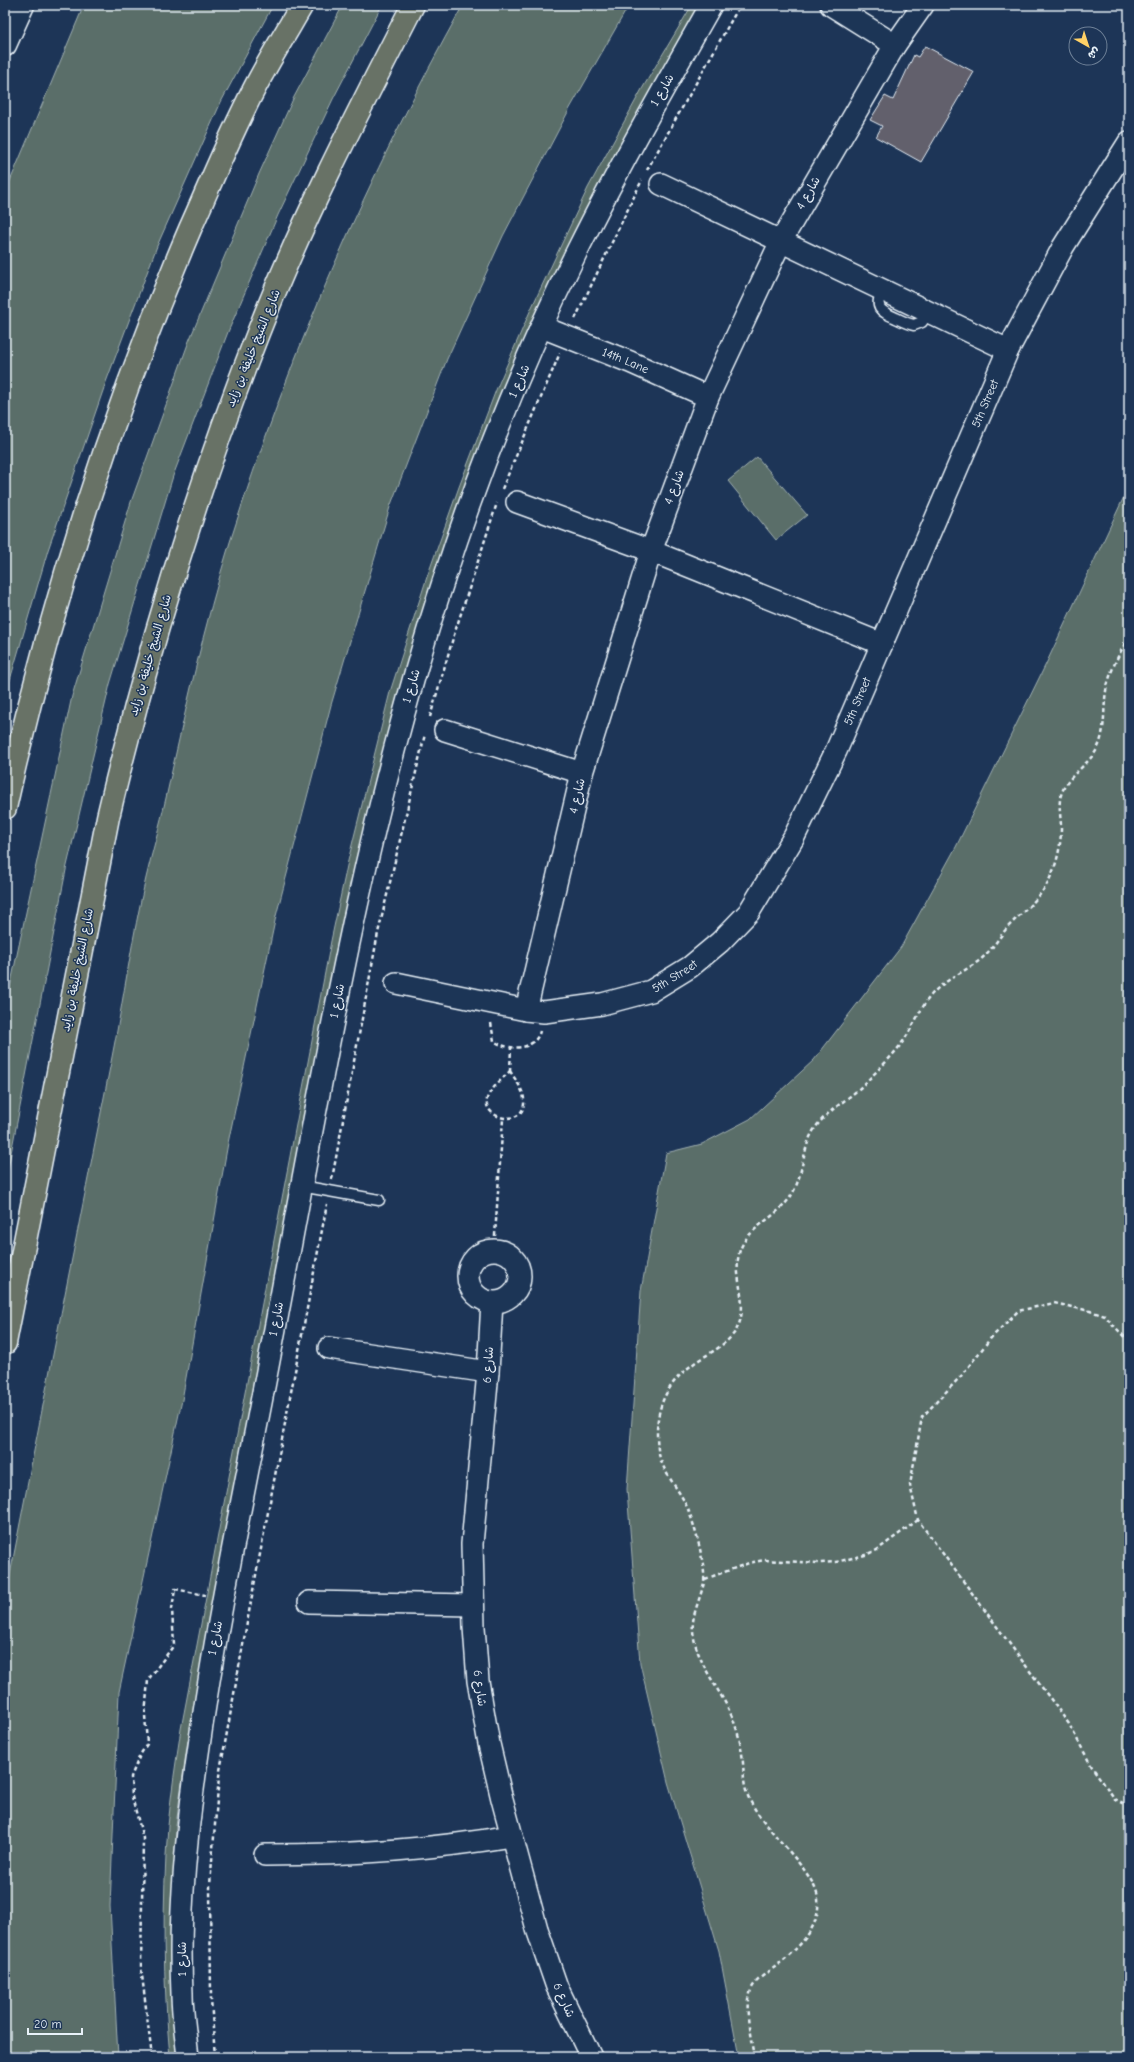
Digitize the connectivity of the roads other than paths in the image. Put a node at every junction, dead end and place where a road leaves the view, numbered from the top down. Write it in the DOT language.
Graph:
graph roads {
  1 [pos="23,5"];
  2 [pos="302,5"];
  3 [pos="414,5"];
  4 [pos="711,5"];
  5 [pos="831,5"];
  6 [pos="923,5"];
  7 [pos="895,45"];
  8 [pos="5,46"];
  9 [pos="1129,142"];
  10 [pos="650,178"];
  11 [pos="781,241"];
  12 [pos="542,327"];
  13 [pos="1008,350"];
  14 [pos="708,397"];
  15 [pos="505,500"];
  16 [pos="651,550"];
  17 [pos="882,644"];
  18 [pos="433,729"];
  19 [pos="582,773"];
  20 [pos="5,808"];
  21 [pos="396,983"];
  22 [pos="526,1010"];
  23 [pos="301,1186"];
  24 [pos="379,1200"];
  25 [pos="492,1302"];
  26 [pos="5,1343"];
  27 [pos="329,1348"];
  28 [pos="488,1372"];
  29 [pos="309,1602"];
  30 [pos="473,1605"];
  31 [pos="511,1836"];
  32 [pos="265,1855"];
  33 [pos="188,2057"];
  34 [pos="591,2057"];
  1 -- 8 [label="street"];
  2 -- 20 [label="highway"];
  3 -- 26 [label="highway, شارع الشيخ خليفة بن زايد"];
  4 -- 12 [label="street, شارع 1"];
  5 -- 7 [label="street"];
  6 -- 7 [label="street, شارع 4"];
  7 -- 11 [label="street, شارع 4"];
  9 -- 13 [label="street, 5th Street"];
  10 -- 11 [label="street"];
  11 -- 13 [label="street"];
  11 -- 14 [label="street, شارع 4"];
  12 -- 14 [label="street, 14th Lane"];
  12 -- 23 [label="street, شارع 1"];
  13 -- 17 [label="street, 5th Street"];
  14 -- 16 [label="street, شارع 4"];
  15 -- 16 [label="street"];
  16 -- 17 [label="street"];
  16 -- 19 [label="street, شارع 4"];
  17 -- 22 [label="street, 5th Street"];
  18 -- 19 [label="street"];
  19 -- 22 [label="street, شارع 4"];
  21 -- 22 [label="street, 5th Street"];
  23 -- 24 [label="lane"];
  23 -- 33 [label="street, شارع 1"];
  25 -- 25 [label="street"];
  25 -- 28 [label="street, شارع 6"];
  27 -- 28 [label="street"];
  28 -- 30 [label="street, شارع 6"];
  29 -- 30 [label="street"];
  30 -- 31 [label="street, شارع 6"];
  31 -- 32 [label="street"];
  31 -- 34 [label="street, شارع 6"];
}
